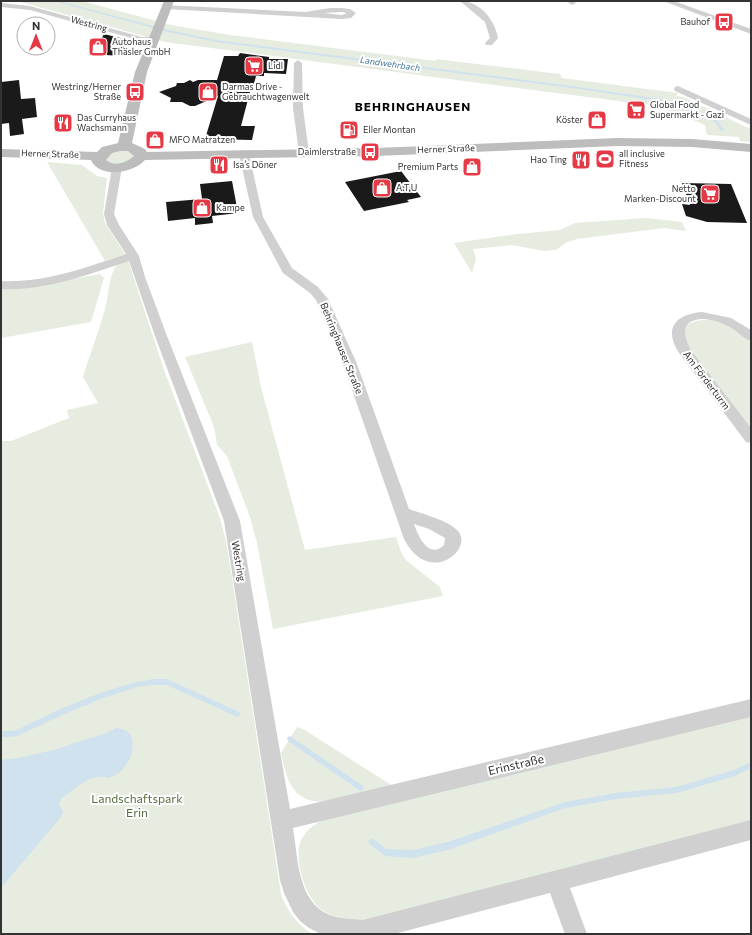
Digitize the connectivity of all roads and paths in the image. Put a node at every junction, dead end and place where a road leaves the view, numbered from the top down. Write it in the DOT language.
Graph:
graph roads {
  1 [pos="464,1"];
  2 [pos="667,1"];
  3 [pos="168,4"];
  4 [pos="1,5"];
  5 [pos="307,14"];
  6 [pos="751,32"];
  7 [pos="154,37"];
  8 [pos="489,43"];
  9 [pos="298,63"];
  10 [pos="678,89"];
  11 [pos="751,122"];
  12 [pos="124,147"];
  13 [pos="751,148"];
  14 [pos="1,153"];
  15 [pos="304,153"];
  16 [pos="244,154"];
  17 [pos="99,156"];
  18 [pos="141,156"];
  19 [pos="117,167"];
  20 [pos="134,256"];
  21 [pos="1,285"];
  22 [pos="751,336"];
  23 [pos="751,438"];
  24 [pos="403,513"];
  25 [pos="751,708"];
  26 [pos="281,821"];
  27 [pos="751,830"];
  28 [pos="556,881"];
  29 [pos="576,934"];
  1 -- 8 [label="street"];
  2 -- 6 [label="street"];
  3 -- 5 [label="street"];
  3 -- 7 [label="main road"];
  4 -- 7 [label="street, Westring"];
  7 -- 12 [label="main road"];
  9 -- 15 [label="street"];
  10 -- 11 [label="street"];
  12 -- 17 [label="main road"];
  12 -- 18 [label="main road"];
  13 -- 15 [label="main road, Herner Straße"];
  14 -- 17 [label="main road, Herner Straße"];
  15 -- 16 [label="main road, Herner Straße"];
  16 -- 18 [label="main road, Herner Straße"];
  16 -- 24 [label="street, Behringhauser Straße"];
  17 -- 19 [label="main road"];
  18 -- 19 [label="main road"];
  19 -- 20 [label="street, Westring"];
  20 -- 21 [label="street"];
  20 -- 26 [label="street, Westring"];
  22 -- 23 [label="street, Am Förderturm"];
  25 -- 26 [label="street, Erinstraße"];
  26 -- 28 [label="street, Westring"];
  27 -- 28 [label="street"];
  28 -- 29 [label="street"];
}
